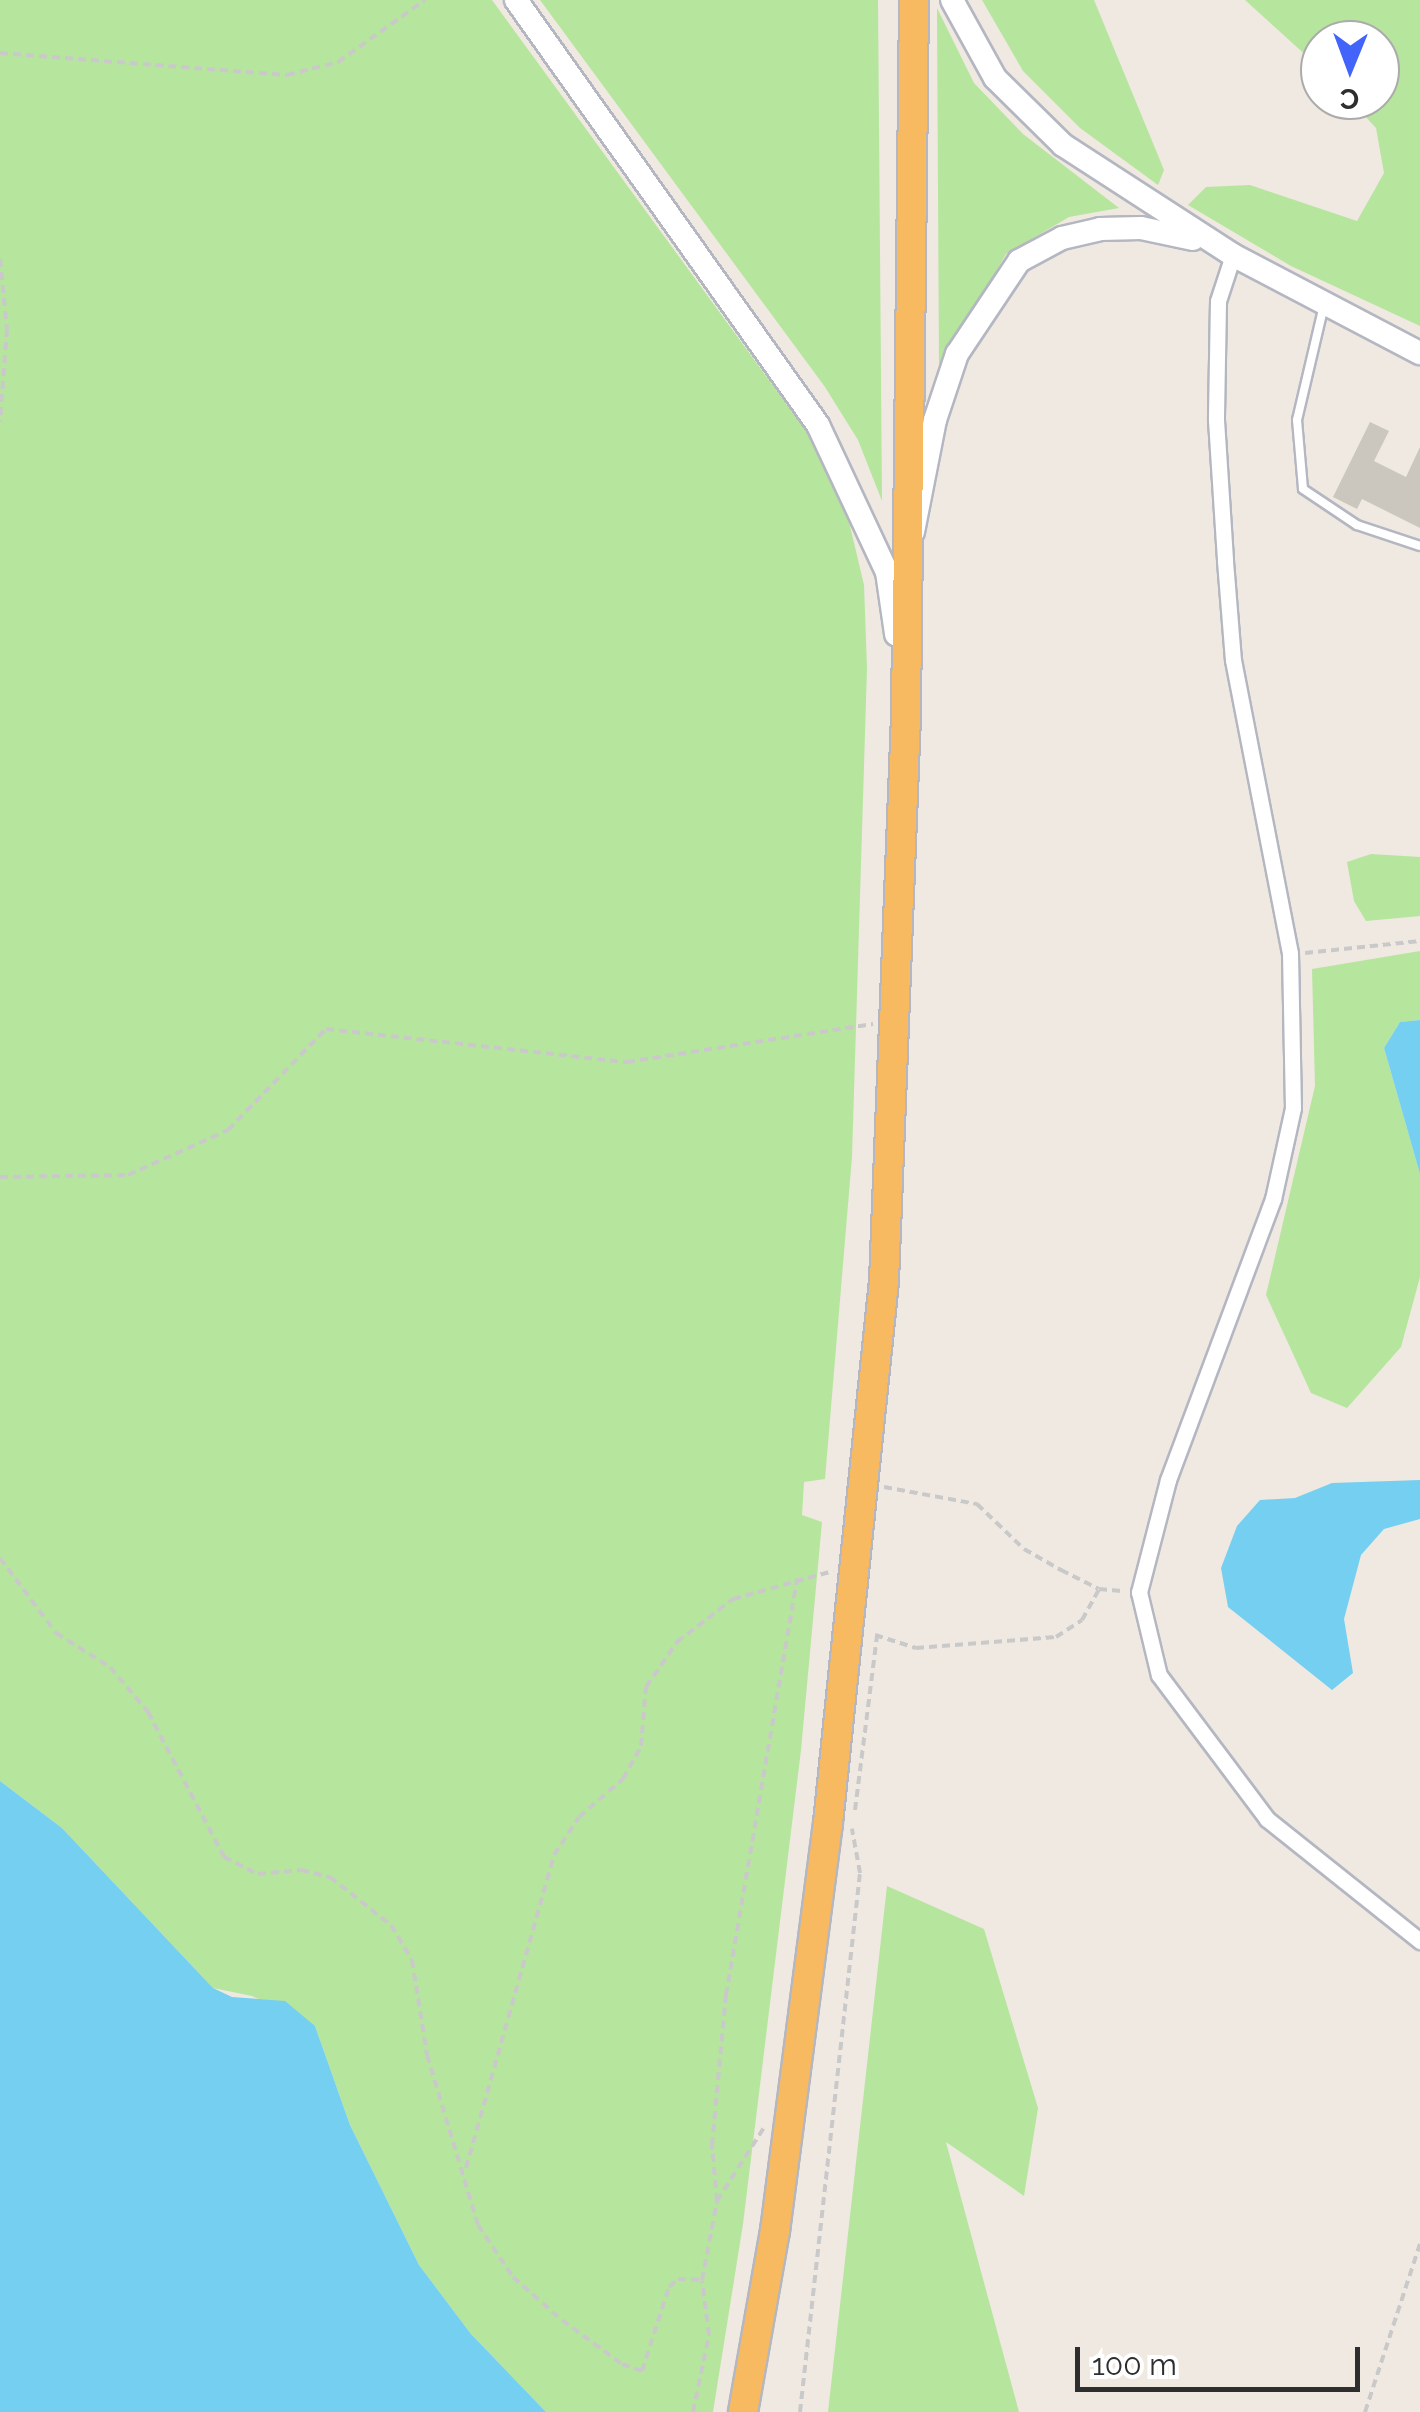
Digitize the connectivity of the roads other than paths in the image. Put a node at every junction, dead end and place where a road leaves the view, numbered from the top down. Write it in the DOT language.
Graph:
graph roads {
  1 [pos="516,0"];
  2 [pos="914,0"];
  3 [pos="952,0"];
  4 [pos="1212,242"];
  5 [pos="1233,255"];
  6 [pos="1324,305"];
  7 [pos="1420,353"];
  8 [pos="909,541"];
  9 [pos="1420,546"];
  10 [pos="906,714"];
  11 [pos="1420,1940"];
  12 [pos="743,2412"];
  1 -- 10 [label="main road"];
  2 -- 8 [label="highway"];
  3 -- 4 [label="main road"];
  4 -- 5 [label="main road"];
  4 -- 8 [label="main road"];
  5 -- 6 [label="main road"];
  5 -- 11 [label="street"];
  6 -- 7 [label="main road"];
  6 -- 9 [label="lane"];
  8 -- 10 [label="highway"];
  10 -- 12 [label="highway"];
}
